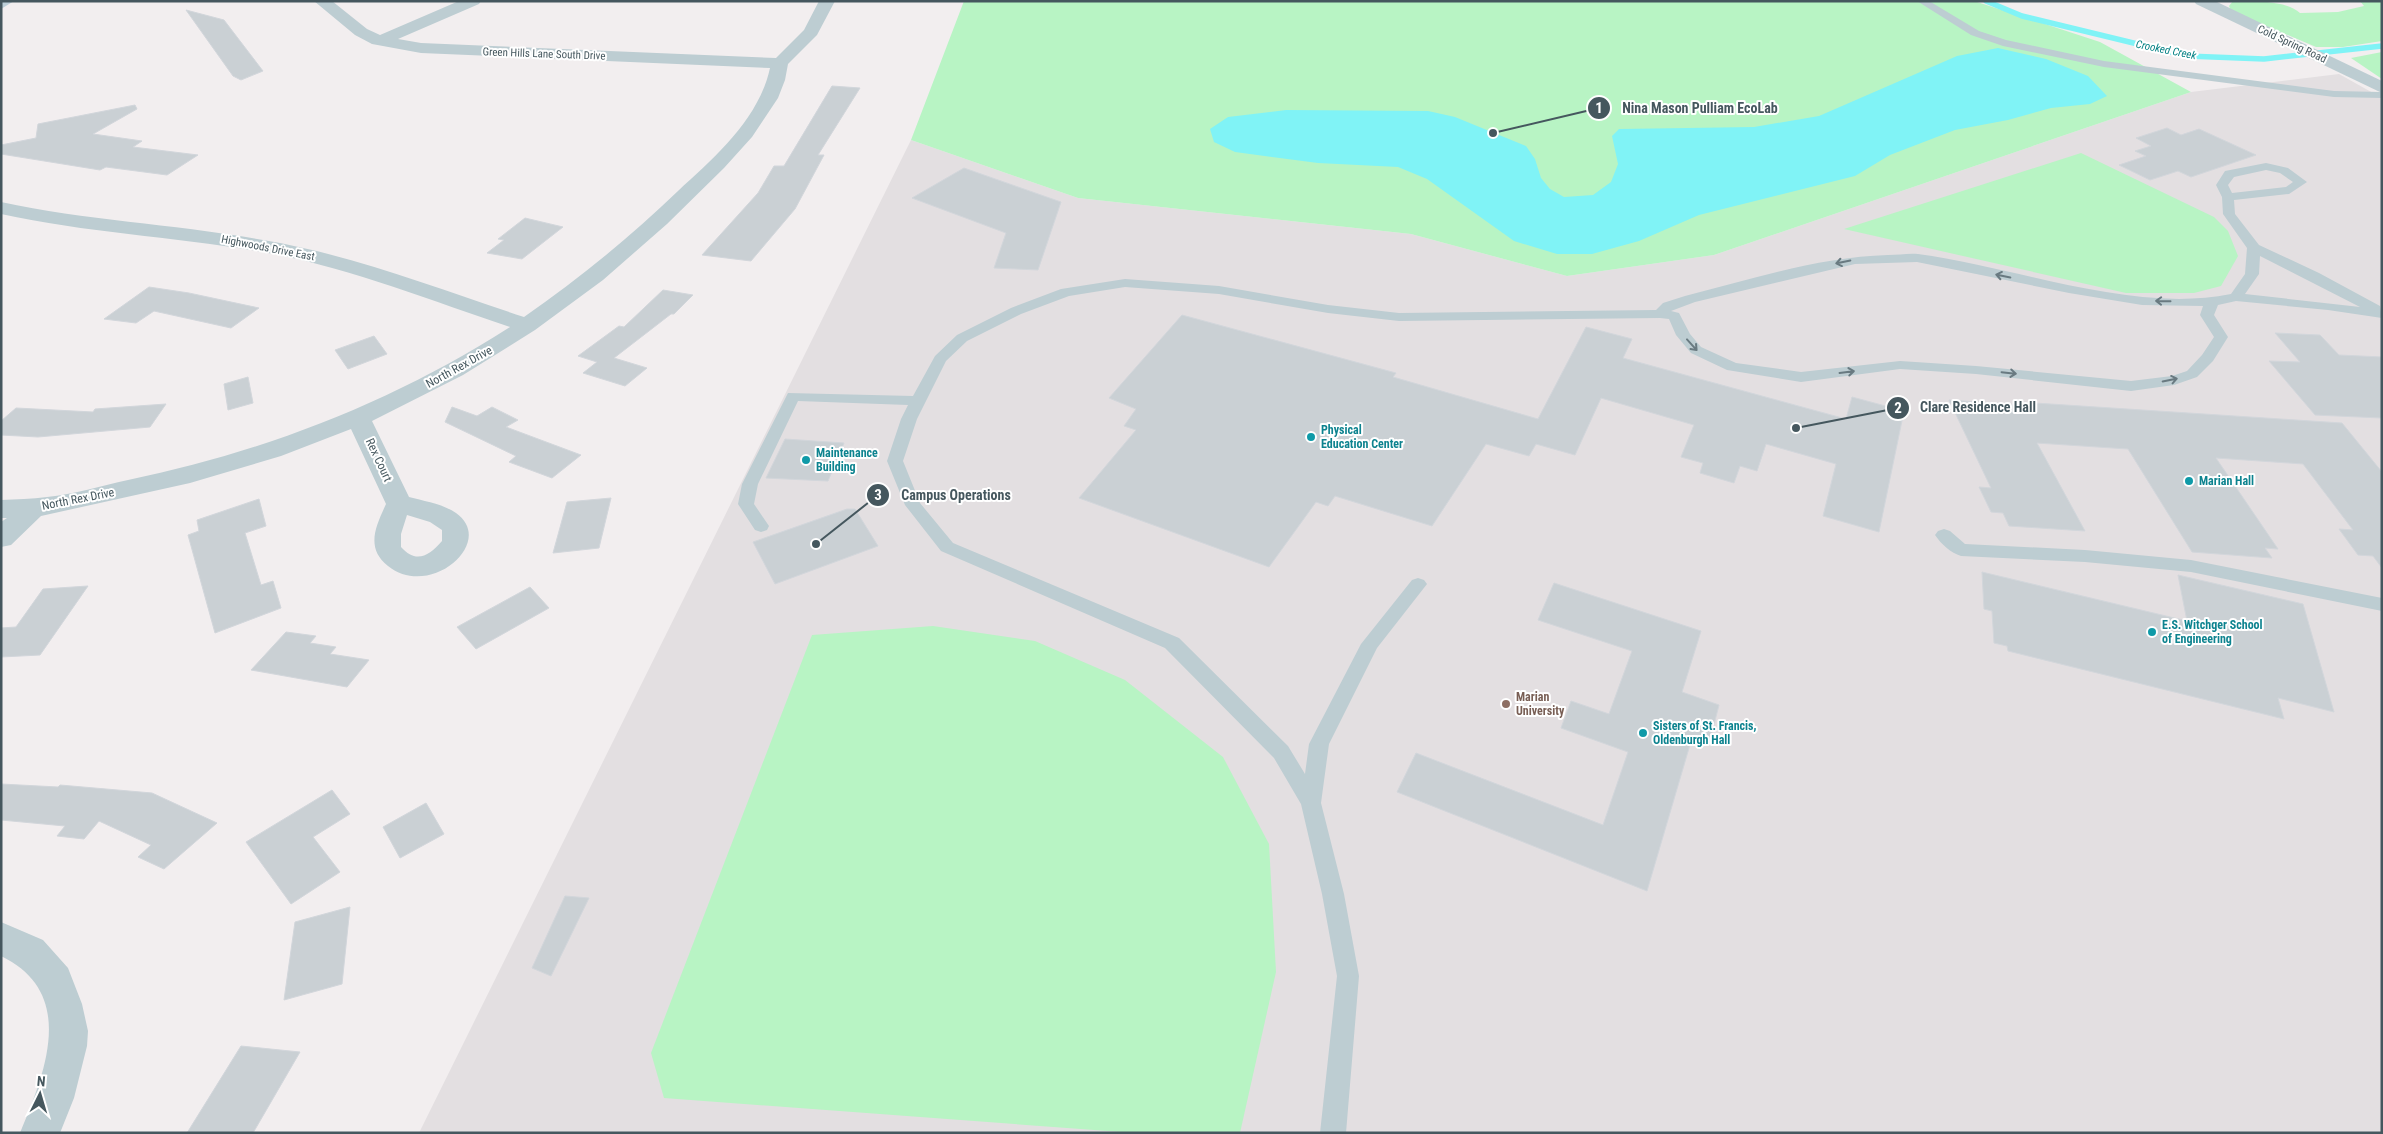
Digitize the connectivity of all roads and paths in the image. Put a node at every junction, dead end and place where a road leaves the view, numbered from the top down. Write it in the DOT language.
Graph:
graph roads {
  1 [pos="6,1"];
  2 [pos="322,1"];
  3 [pos="473,1"];
  4 [pos="827,1"];
  5 [pos="1922,1"];
  6 [pos="2202,1"];
  7 [pos="1,4"];
  8 [pos="381,42"];
  9 [pos="780,63"];
  10 [pos="2382,88"];
  11 [pos="2382,95"];
  12 [pos="2228,197"];
  13 [pos="1,208"];
  14 [pos="2254,248"];
  15 [pos="2236,297"];
  16 [pos="2212,302"];
  17 [pos="2382,313"];
  18 [pos="1660,314"];
  19 [pos="527,325"];
  20 [pos="918,401"];
  21 [pos="358,417"];
  22 [pos="399,504"];
  23 [pos="34,507"];
  24 [pos="1,509"];
  25 [pos="761,526"];
  26 [pos="1944,535"];
  27 [pos="1,538"];
  28 [pos="1418,584"];
  29 [pos="2382,605"];
  30 [pos="1311,803"];
  31 [pos="1,938"];
  32 [pos="40,1133"];
  33 [pos="1332,1133"];
  1 -- 7 [label="main road"];
  2 -- 8 [label="street, Green Hills Lane South Drive"];
  3 -- 8 [label="street"];
  4 -- 9 [label="street"];
  5 -- 11 [label="lane"];
  6 -- 10 [label="street, Cold Spring Road"];
  8 -- 9 [label="street, Green Hills Lane South Drive"];
  9 -- 19 [label="street, North Rex Drive"];
  12 -- 12 [label="lane"];
  12 -- 14 [label="lane"];
  13 -- 19 [label="street, Highwoods Drive East"];
  14 -- 15 [label="lane"];
  14 -- 17 [label="lane"];
  15 -- 16 [label="lane"];
  15 -- 17 [label="lane"];
  16 -- 18 [label="lane, one-way"];
  18 -- 16 [label="lane, one-way"];
  18 -- 20 [label="lane"];
  19 -- 21 [label="street, North Rex Drive"];
  20 -- 25 [label="lane"];
  20 -- 30 [label="lane"];
  21 -- 22 [label="street, Rex Court"];
  21 -- 23 [label="street, North Rex Drive"];
  23 -- 24 [label="street, North Rex Drive"];
  23 -- 27 [label="street"];
  26 -- 29 [label="lane"];
  28 -- 30 [label="lane"];
  30 -- 33 [label="lane"];
  31 -- 32 [label="street"];
}
